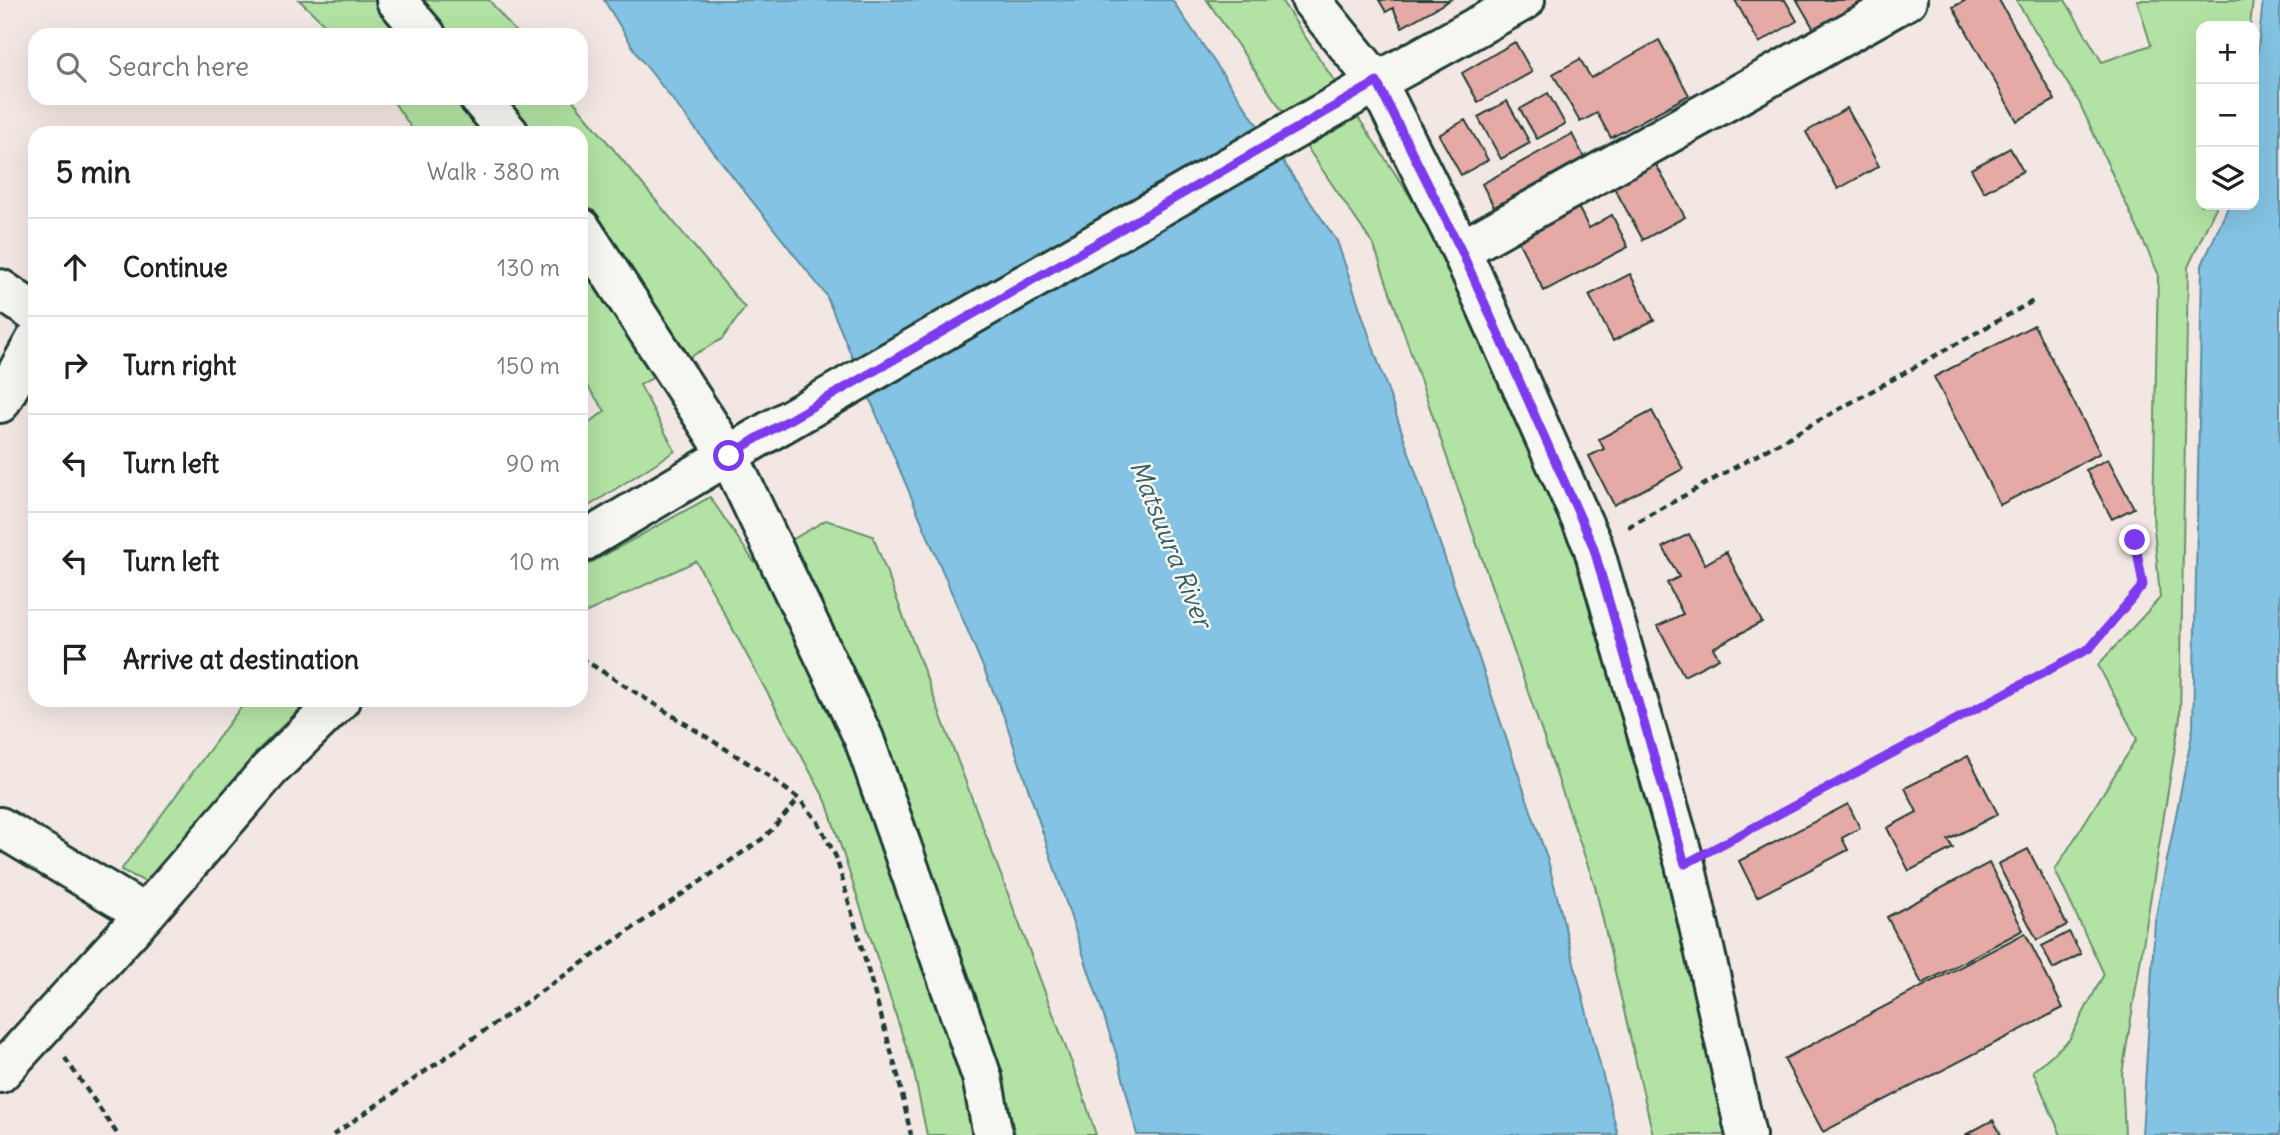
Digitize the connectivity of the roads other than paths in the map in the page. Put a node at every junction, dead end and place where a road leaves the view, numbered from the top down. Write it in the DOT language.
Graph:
graph roads {
  1 [pos="396,0"];
  2 [pos="1311,0"];
  3 [pos="1525,0"];
  4 [pos="1907,0"];
  5 [pos="420,28"];
  6 [pos="1363,91"];
  7 [pos="486,105"];
  8 [pos="503,126"];
  9 [pos="588,238"];
  10 [pos="1461,250"];
  11 [pos="0,289"];
  12 [pos="28,308"];
  13 [pos="28,353"];
  14 [pos="0,403"];
  15 [pos="742,448"];
  16 [pos="588,539"];
  17 [pos="333,707"];
  18 [pos="0,827"];
  19 [pos="145,914"];
  20 [pos="0,1073"];
  21 [pos="993,1135"];
  22 [pos="1746,1135"];
  1 -- 5 [label="street"];
  2 -- 6 [label="street"];
  3 -- 6 [label="street"];
  4 -- 10 [label="street"];
  6 -- 10 [label="street"];
  6 -- 15 [label="street"];
  7 -- 8 [label="street"];
  9 -- 15 [label="street"];
  10 -- 22 [label="street"];
  11 -- 12 [label="street"];
  13 -- 14 [label="street"];
  15 -- 16 [label="street"];
  15 -- 21 [label="street"];
  17 -- 19 [label="street"];
  18 -- 19 [label="street"];
  19 -- 20 [label="street"];
}
